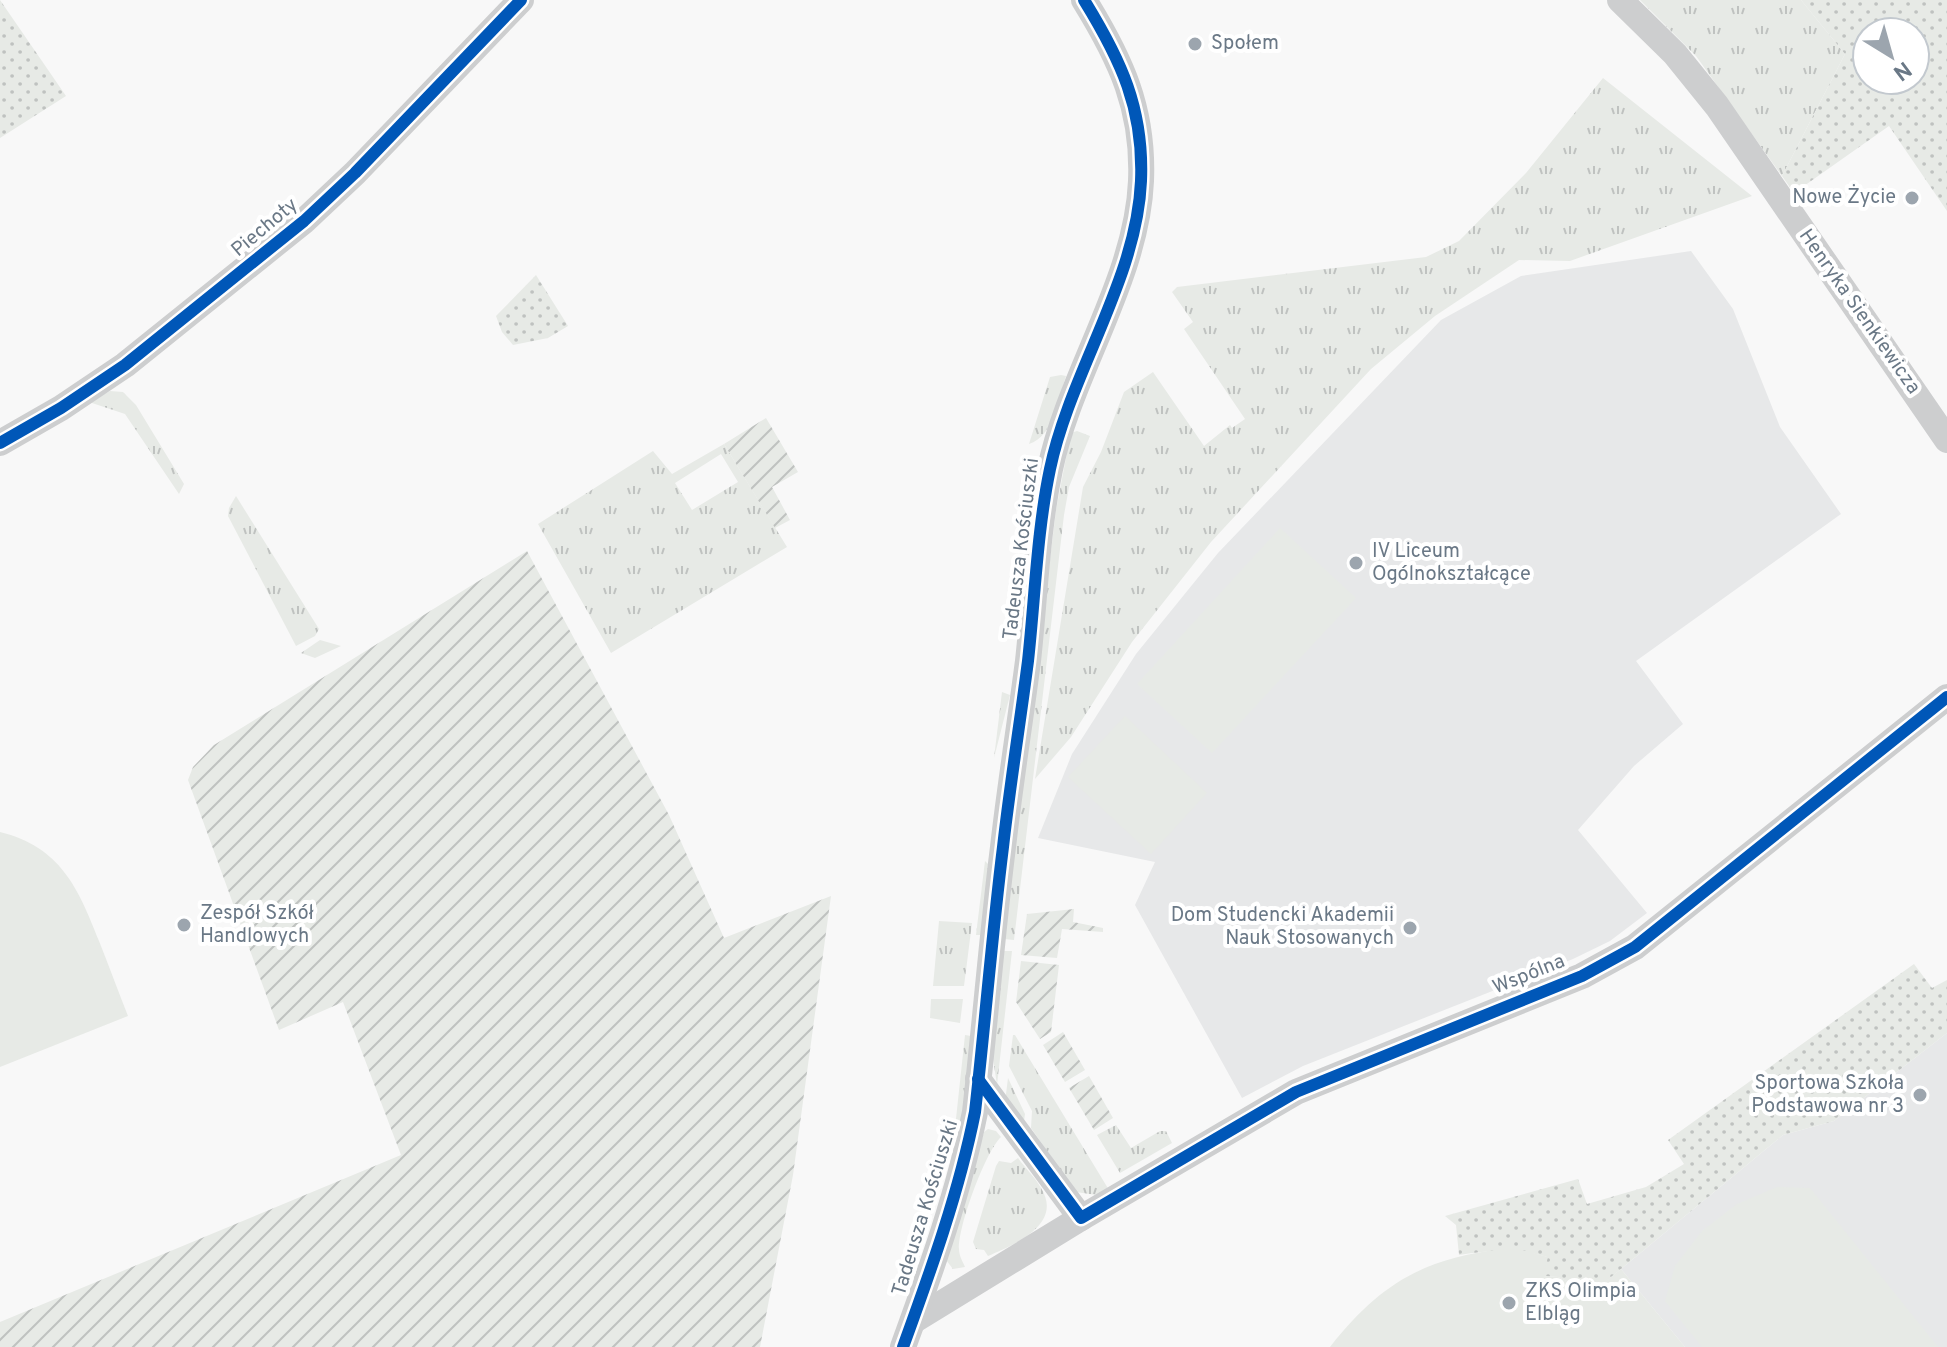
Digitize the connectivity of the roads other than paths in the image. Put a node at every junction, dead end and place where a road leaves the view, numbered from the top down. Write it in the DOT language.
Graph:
graph roads {
  1 [pos="521,0"];
  2 [pos="1084,0"];
  3 [pos="1620,0"];
  4 [pos="1947,440"];
  5 [pos="0,443"];
  6 [pos="1947,697"];
  7 [pos="978,1079"];
  8 [pos="1081,1218"];
  9 [pos="913,1321"];
  10 [pos="903,1347"];
  1 -- 5 [label="street, Piechoty"];
  2 -- 7 [label="street, Tadeusza Kościuszki"];
  3 -- 4 [label="street, Henryka Sienkiewicza"];
  6 -- 8 [label="street, Wspólna"];
  7 -- 8 [label="street"];
  7 -- 9 [label="street, Tadeusza Kościuszki"];
  8 -- 9 [label="street, Wspólna"];
  9 -- 10 [label="street, Tadeusza Kościuszki"];
}
